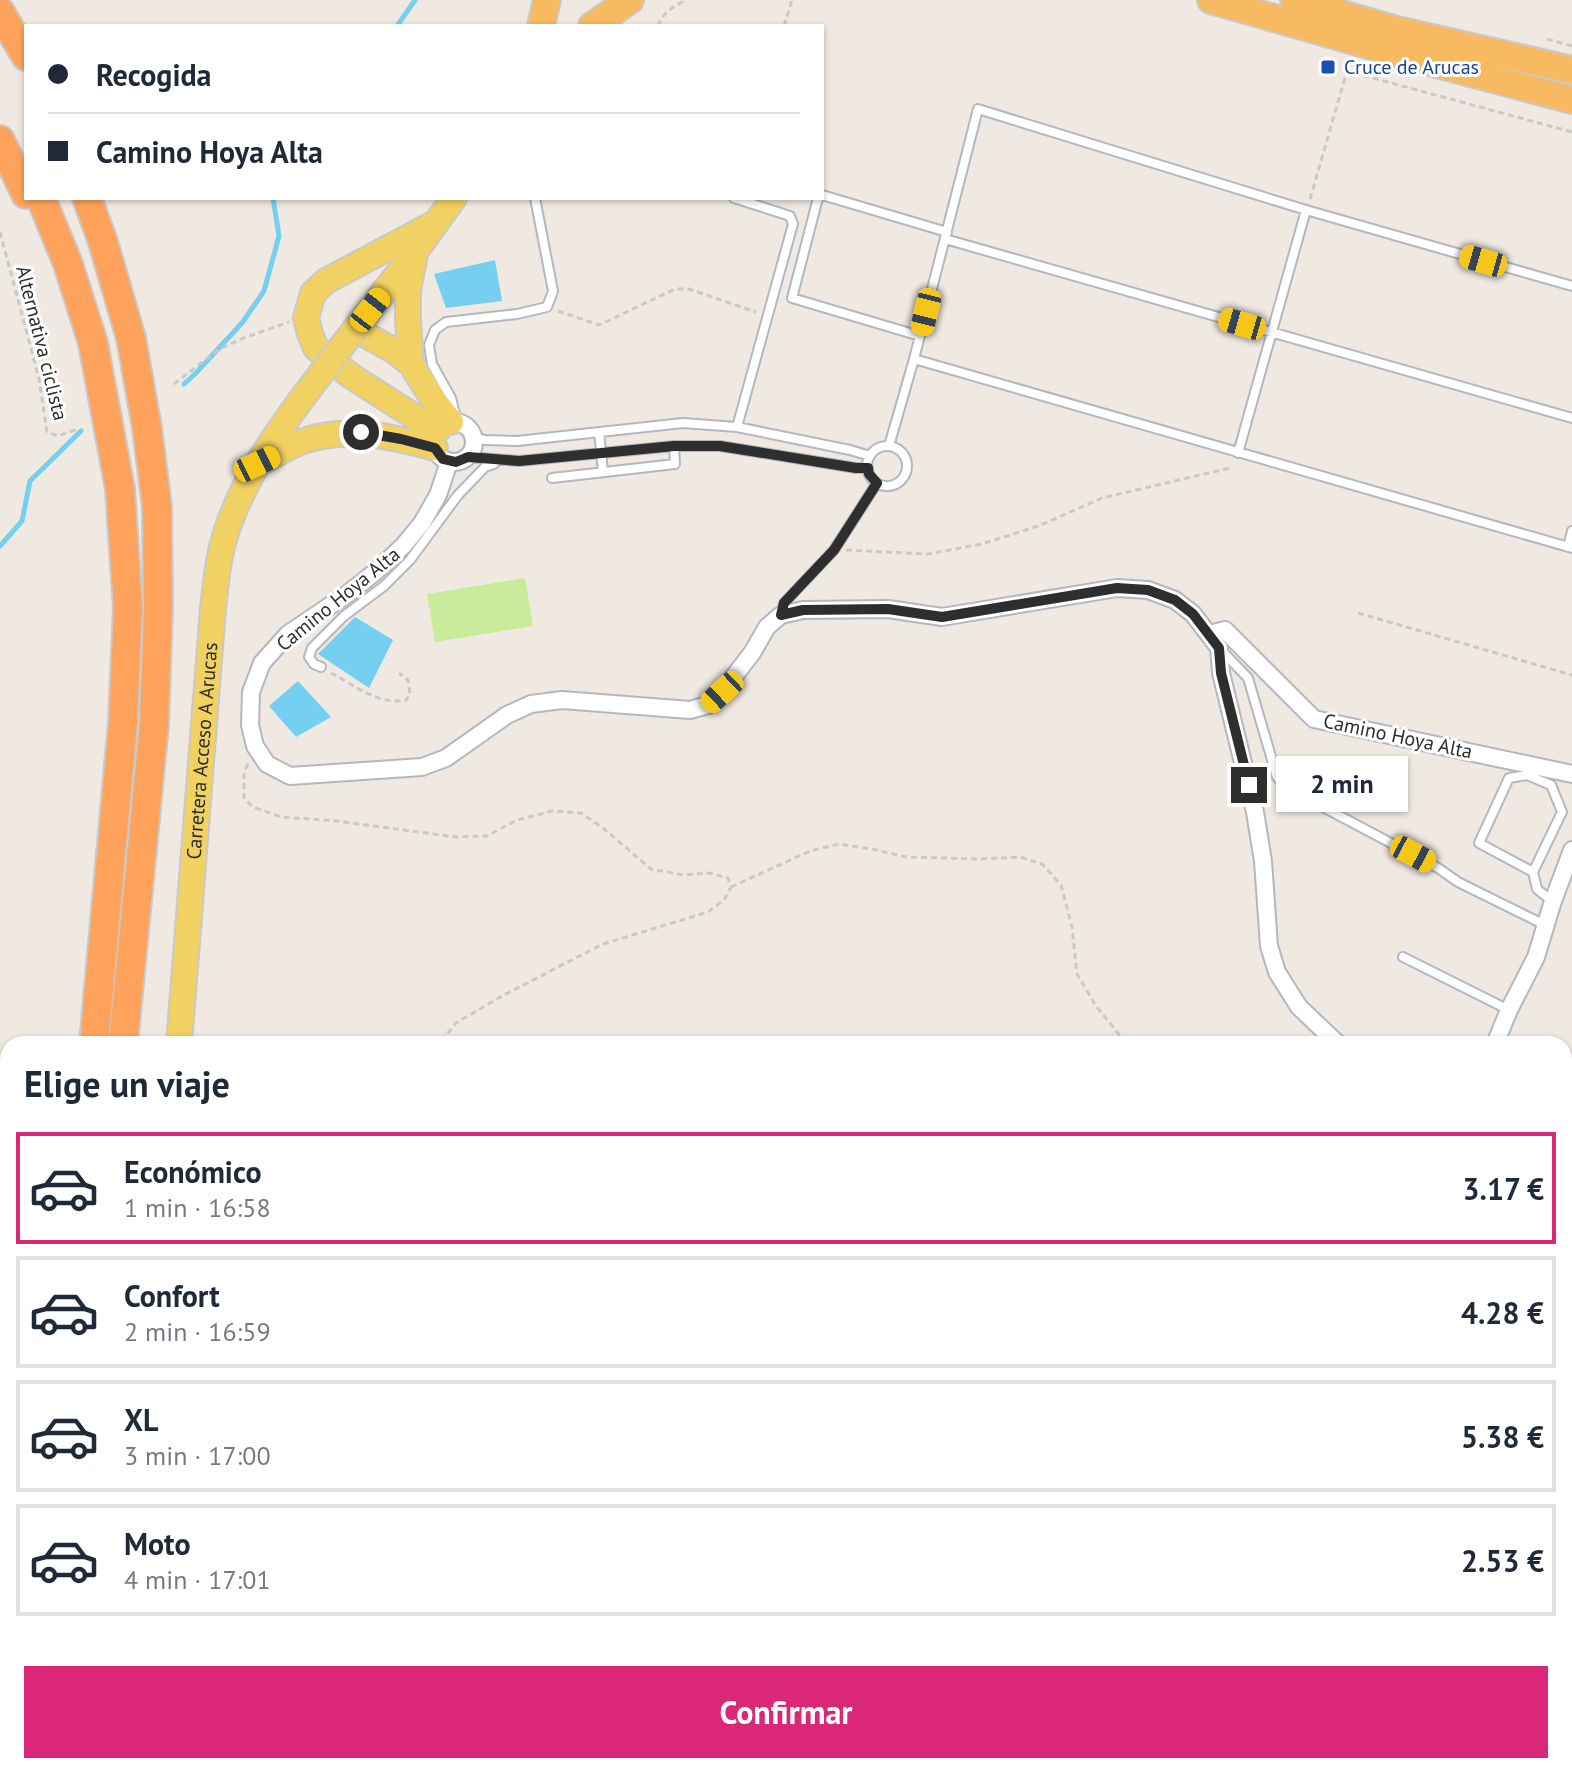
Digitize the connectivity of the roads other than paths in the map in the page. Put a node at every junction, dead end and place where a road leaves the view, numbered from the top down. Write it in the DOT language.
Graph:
graph roads {
  1 [pos="547,0"];
  2 [pos="603,0"];
  3 [pos="630,0"];
  4 [pos="1211,0"];
  5 [pos="1294,0"];
  6 [pos="0,12"];
  7 [pos="541,24"];
  8 [pos="586,24"];
  9 [pos="595,24"];
  10 [pos="24,53"];
  11 [pos="1572,70"];
  12 [pos="1572,100"];
  13 [pos="0,114"];
  14 [pos="7,149"];
  15 [pos="24,189"];
  16 [pos="824,197"];
  17 [pos="29,200"];
  18 [pos="42,200"];
  19 [pos="88,200"];
  20 [pos="452,200"];
  21 [pos="535,200"];
  22 [pos="740,200"];
  23 [pos="819,200"];
  24 [pos="1306,210"];
  25 [pos="435,223"];
  26 [pos="946,236"];
  27 [pos="415,252"];
  28 [pos="1572,286"];
  29 [pos="355,329"];
  30 [pos="1272,333"];
  31 [pos="920,336"];
  32 [pos="914,359"];
  33 [pos="411,364"];
  34 [pos="1572,418"];
  35 [pos="737,427"];
  36 [pos="599,432"];
  37 [pos="473,436"];
  38 [pos="446,437"];
  39 [pos="674,446"];
  40 [pos="889,446"];
  41 [pos="601,452"];
  42 [pos="1238,453"];
  43 [pos="870,456"];
  44 [pos="468,457"];
  45 [pos="497,459"];
  46 [pos="257,464"];
  47 [pos="868,468"];
  48 [pos="603,472"];
  49 [pos="552,478"];
  50 [pos="877,483"];
  51 [pos="120,489"];
  52 [pos="1572,531"];
  53 [pos="1570,548"];
  54 [pos="781,615"];
  55 [pos="1214,641"];
  56 [pos="321,667"];
  57 [pos="1572,774"];
  58 [pos="1572,850"];
  59 [pos="1533,872"];
  60 [pos="1553,901"];
  61 [pos="1545,925"];
  62 [pos="1403,957"];
  63 [pos="1509,1010"];
  64 [pos="95,1036"];
  65 [pos="124,1036"];
  66 [pos="180,1036"];
  67 [pos="1330,1036"];
  68 [pos="1498,1036"];
  1 -- 7 [label="highway"];
  2 -- 8 [label="main road"];
  3 -- 9 [label="highway"];
  4 -- 12 [label="highway"];
  5 -- 11 [label="highway"];
  6 -- 10 [label="highway"];
  13 -- 14 [label="highway"];
  14 -- 15 [label="highway"];
  16 -- 26 [label="lane"];
  17 -- 51 [label="highway"];
  18 -- 51 [label="highway"];
  19 -- 65 [label="highway"];
  20 -- 25 [label="main road, Carretera Acceso A Arucas"];
  21 -- 38 [label="lane"];
  22 -- 35 [label="lane"];
  23 -- 31 [label="lane"];
  24 -- 26 [label="lane"];
  24 -- 28 [label="lane"];
  24 -- 30 [label="lane"];
  25 -- 27 [label="main road, Carretera Acceso A Arucas"];
  25 -- 38 [label="main road"];
  26 -- 30 [label="lane"];
  26 -- 31 [label="lane"];
  27 -- 29 [label="main road, Carretera Acceso A Arucas"];
  27 -- 33 [label="main road"];
  29 -- 33 [label="main road"];
  29 -- 46 [label="main road, Carretera Acceso A Arucas, bridge"];
  30 -- 34 [label="lane"];
  30 -- 42 [label="lane"];
  31 -- 32 [label="lane"];
  32 -- 40 [label="lane"];
  32 -- 42 [label="lane"];
  33 -- 38 [label="main road"];
  35 -- 36 [label="lane"];
  35 -- 43 [label="lane"];
  36 -- 37 [label="lane"];
  36 -- 41 [label="lane"];
  37 -- 38 [label="street"];
  37 -- 44 [label="street"];
  38 -- 44 [label="street"];
  38 -- 46 [label="main road"];
  38 -- 54 [label="street, Camino Hoya Alta"];
  39 -- 41 [label="lane"];
  39 -- 47 [label="lane"];
  39 -- 48 [label="lane"];
  40 -- 43 [label="lane"];
  40 -- 50 [label="lane"];
  41 -- 45 [label="lane"];
  41 -- 48 [label="lane"];
  42 -- 53 [label="lane"];
  43 -- 47 [label="lane"];
  44 -- 45 [label="lane"];
  45 -- 56 [label="lane"];
  46 -- 66 [label="main road, Carretera Acceso A Arucas"];
  47 -- 50 [label="lane"];
  48 -- 49 [label="lane"];
  50 -- 54 [label="lane"];
  51 -- 64 [label="highway"];
  52 -- 53 [label="lane"];
  54 -- 55 [label="street, Camino Hoya Alta"];
  55 -- 57 [label="street, Camino Hoya Alta"];
  55 -- 61 [label="lane"];
  55 -- 67 [label="street"];
  58 -- 60 [label="street"];
  59 -- 59 [label="lane"];
  59 -- 60 [label="lane"];
  60 -- 61 [label="street"];
  61 -- 63 [label="street"];
  62 -- 63 [label="lane"];
  63 -- 68 [label="street"];
}
